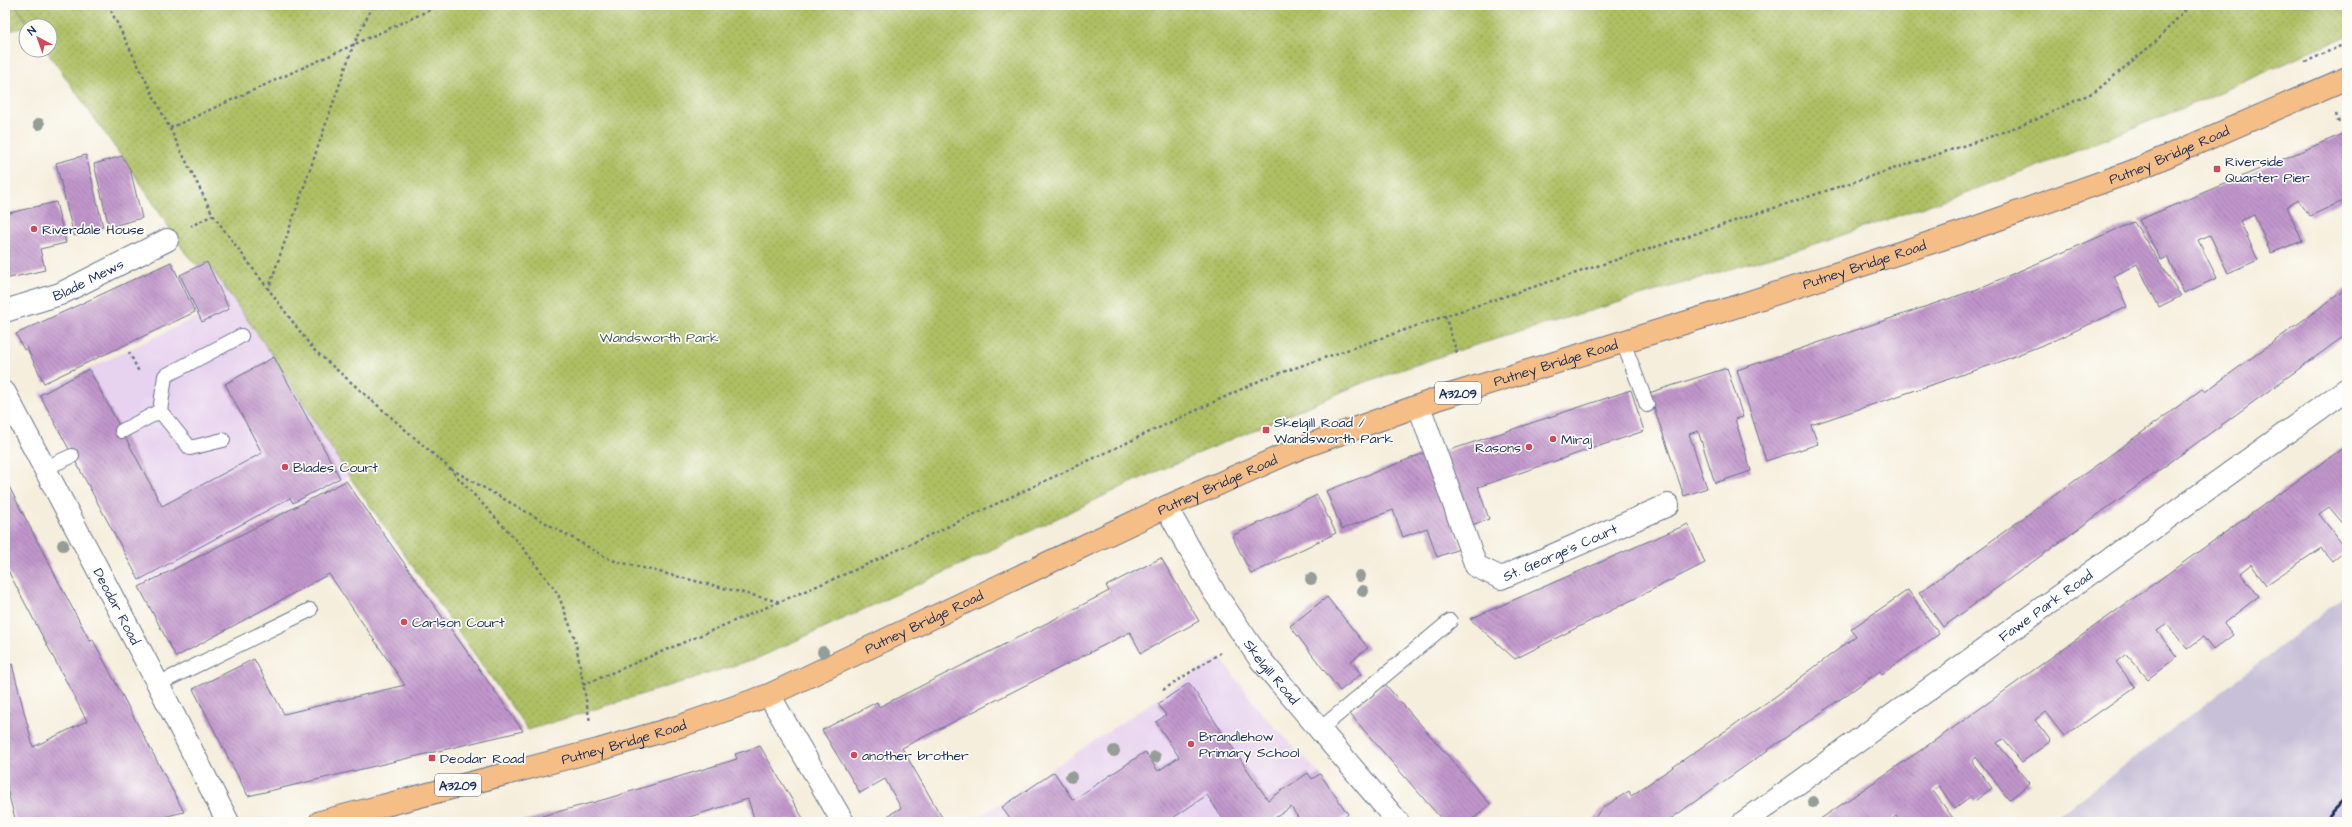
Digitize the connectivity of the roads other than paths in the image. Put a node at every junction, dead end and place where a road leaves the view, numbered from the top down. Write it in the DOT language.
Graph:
graph roads {
  1 [pos="2347,78"];
  2 [pos="167,240"];
  3 [pos="5,311"];
  4 [pos="241,336"];
  5 [pos="1623,342"];
  6 [pos="2347,389"];
  7 [pos="5,392"];
  8 [pos="1647,405"];
  9 [pos="1419,406"];
  10 [pos="160,411"];
  11 [pos="122,431"];
  12 [pos="223,440"];
  13 [pos="72,456"];
  14 [pos="43,469"];
  15 [pos="1668,505"];
  16 [pos="1166,507"];
  17 [pos="310,610"];
  18 [pos="1450,621"];
  19 [pos="158,684"];
  20 [pos="769,695"];
  21 [pos="1319,730"];
  22 [pos="366,816"];
  23 [pos="228,822"];
  24 [pos="320,822"];
  25 [pos="843,822"];
  26 [pos="1398,822"];
  27 [pos="1744,822"];
  1 -- 5 [label="main road, Putney Bridge Road / A3209"];
  2 -- 3 [label="street, Blade Mews"];
  4 -- 10 [label="lane"];
  5 -- 8 [label="lane"];
  5 -- 9 [label="main road, Putney Bridge Road / A3209"];
  6 -- 27 [label="street, Fawe Park Road"];
  7 -- 14 [label="street, Deodar Road"];
  9 -- 15 [label="street, St. George's Court"];
  9 -- 16 [label="main road, Putney Bridge Road / A3209"];
  10 -- 11 [label="lane"];
  10 -- 12 [label="lane"];
  13 -- 14 [label="lane"];
  14 -- 19 [label="street, Deodar Road"];
  16 -- 20 [label="main road, Putney Bridge Road / A3209"];
  16 -- 21 [label="street, Skelgill Road"];
  17 -- 19 [label="lane"];
  18 -- 21 [label="lane"];
  19 -- 23 [label="street, Deodar Road"];
  20 -- 22 [label="main road, Putney Bridge Road / A3209"];
  20 -- 25 [label="street"];
  21 -- 26 [label="street, Skelgill Road"];
  22 -- 24 [label="main road, Putney Bridge Road / A3209"];
}
